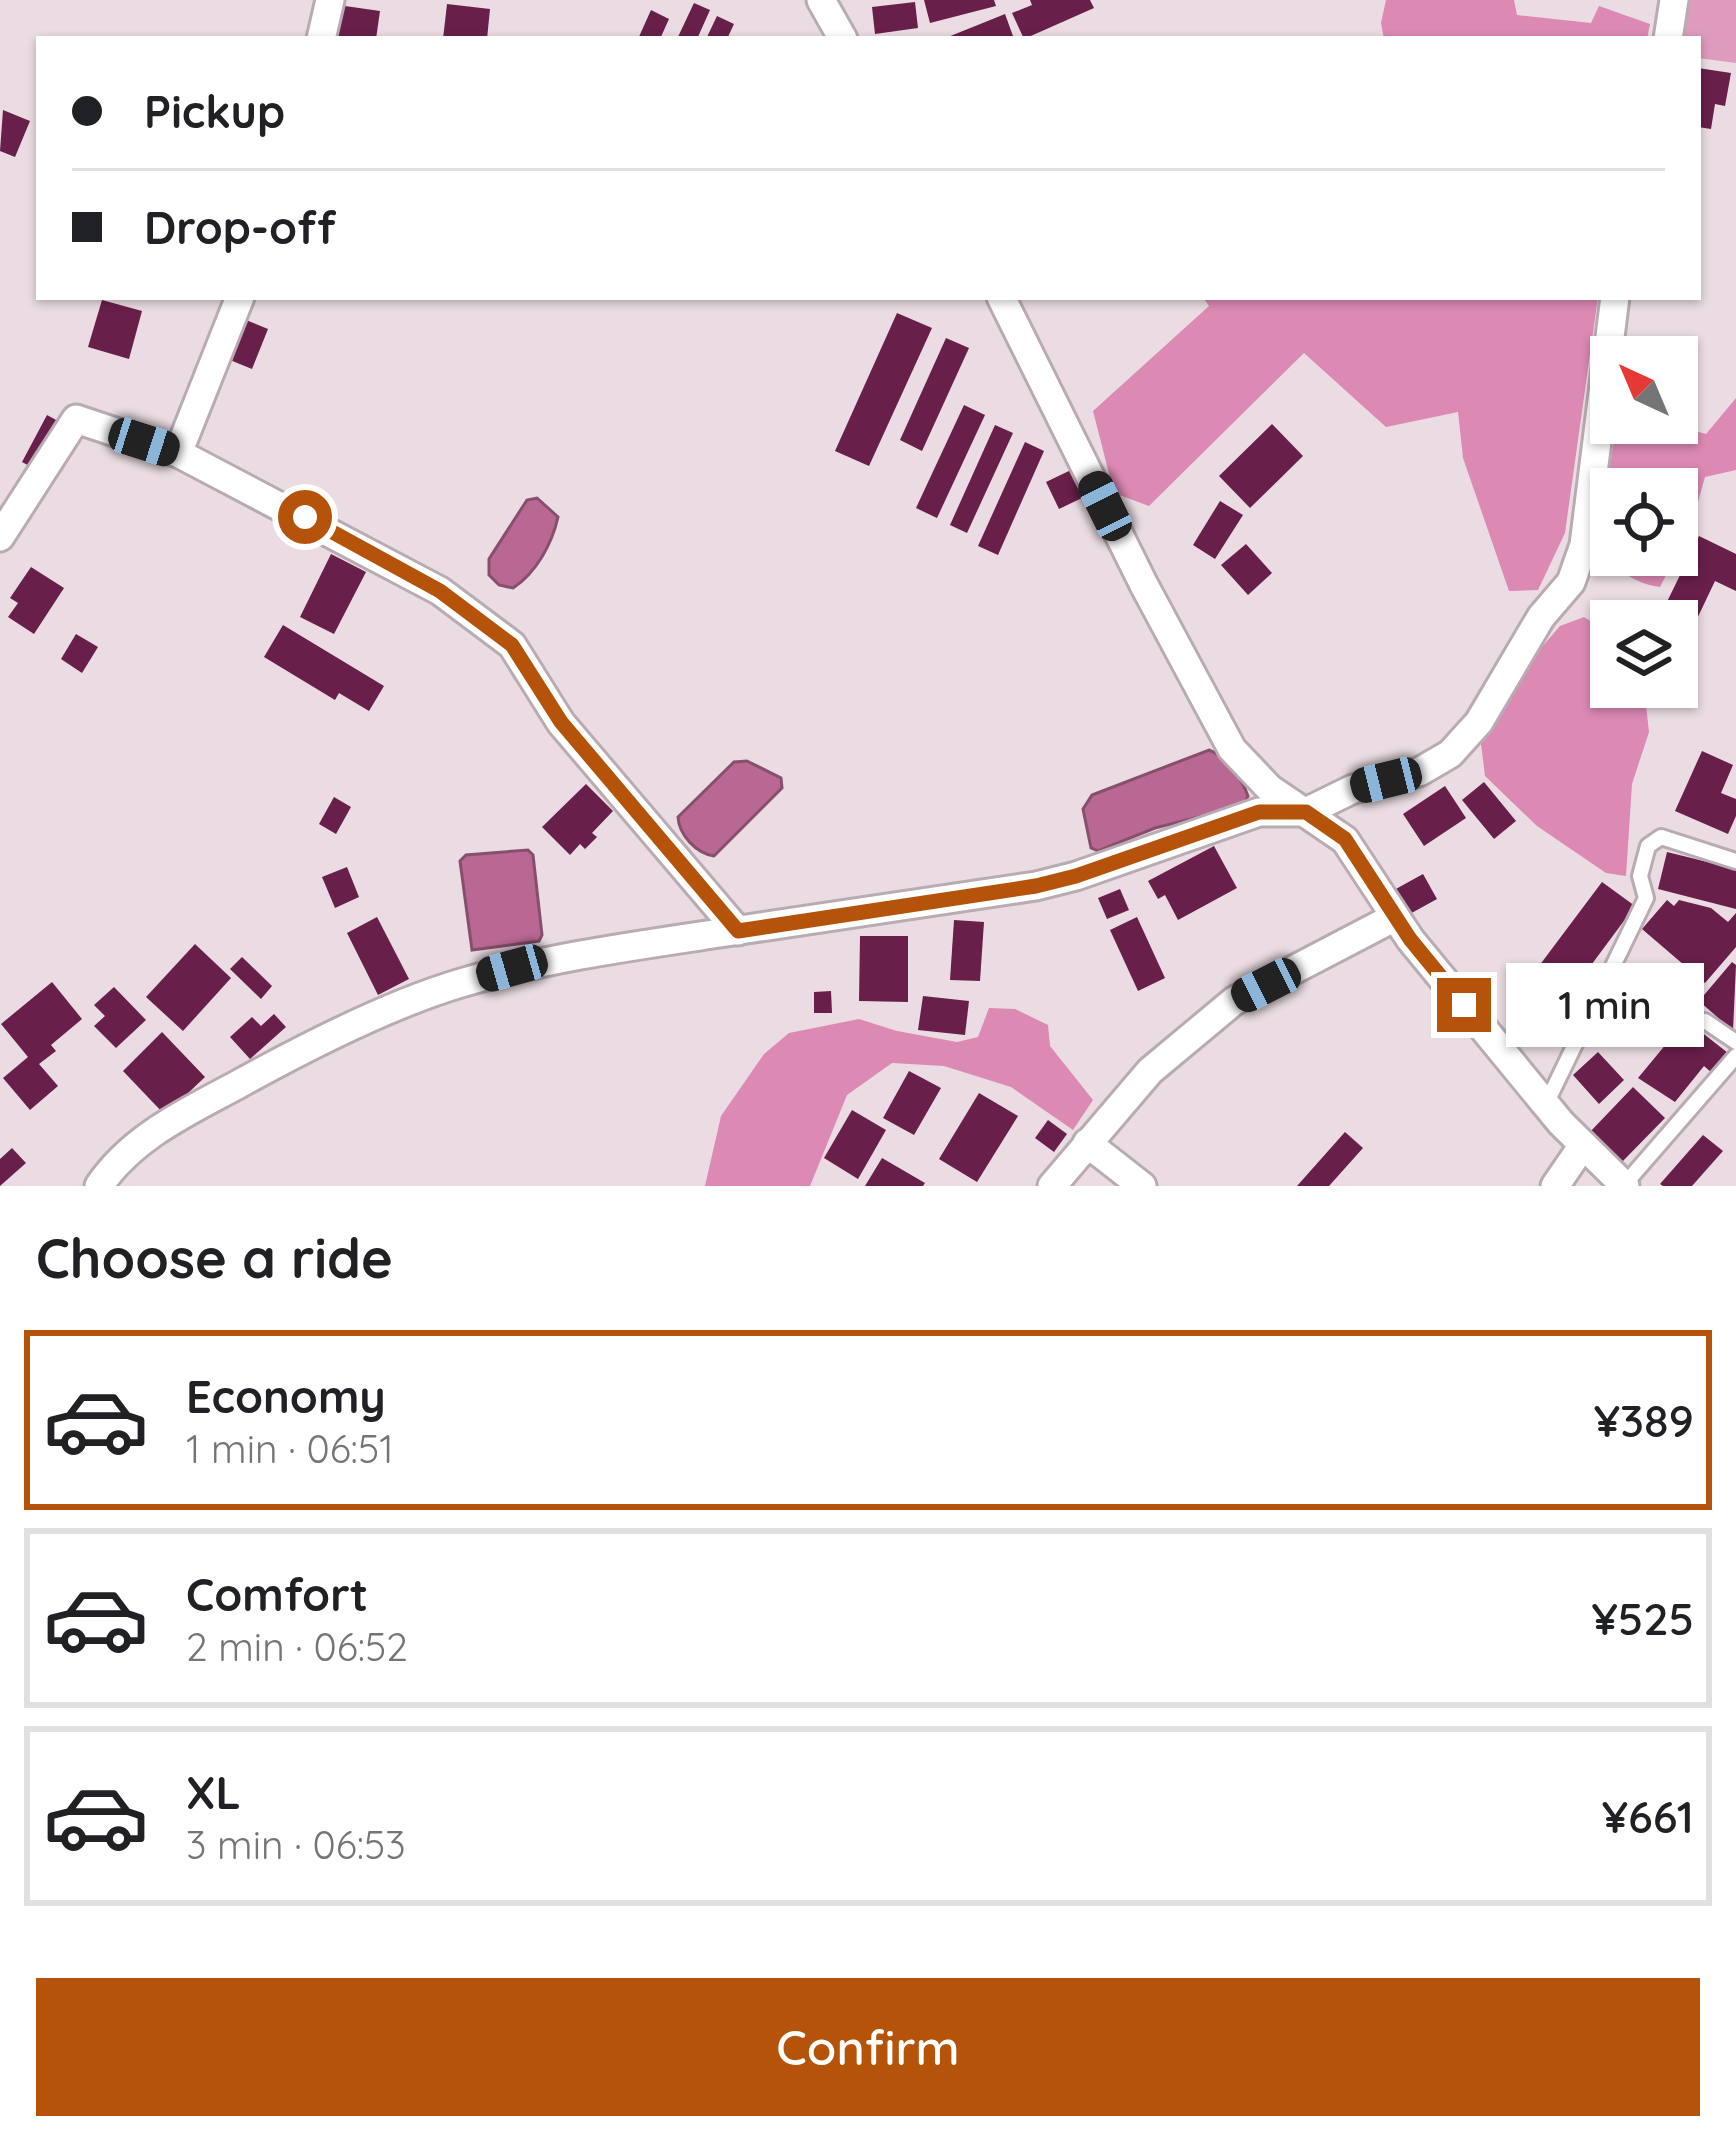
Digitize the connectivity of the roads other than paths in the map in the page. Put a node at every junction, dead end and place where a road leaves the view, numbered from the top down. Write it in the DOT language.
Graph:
graph roads {
  1 [pos="330,0"];
  2 [pos="821,0"];
  3 [pos="1674,0"];
  4 [pos="322,36"];
  5 [pos="841,36"];
  6 [pos="1668,36"];
  7 [pos="239,300"];
  8 [pos="1002,300"];
  9 [pos="1615,300"];
  10 [pos="178,453"];
  11 [pos="0,537"];
  12 [pos="1306,812"];
  13 [pos="1736,860"];
  14 [pos="1395,916"];
  15 [pos="738,931"];
  16 [pos="1705,1021"];
  17 [pos="1736,1042"];
  18 [pos="1736,1056"];
  19 [pos="1546,1104"];
  20 [pos="1087,1143"];
  21 [pos="1583,1145"];
  22 [pos="1624,1185"];
  23 [pos="99,1186"];
  24 [pos="1052,1186"];
  25 [pos="1142,1186"];
  26 [pos="1555,1186"];
  1 -- 4 [label="street"];
  2 -- 5 [label="street"];
  3 -- 6 [label="street"];
  7 -- 10 [label="street"];
  8 -- 12 [label="street"];
  9 -- 12 [label="street"];
  10 -- 11 [label="street"];
  10 -- 15 [label="street"];
  12 -- 14 [label="street"];
  12 -- 15 [label="street"];
  13 -- 19 [label="lane"];
  14 -- 19 [label="street"];
  14 -- 20 [label="street"];
  15 -- 23 [label="street"];
  16 -- 17 [label="lane"];
  18 -- 22 [label="lane"];
  19 -- 21 [label="street"];
  20 -- 24 [label="street"];
  20 -- 25 [label="street"];
  21 -- 22 [label="street"];
  21 -- 26 [label="street"];
}
